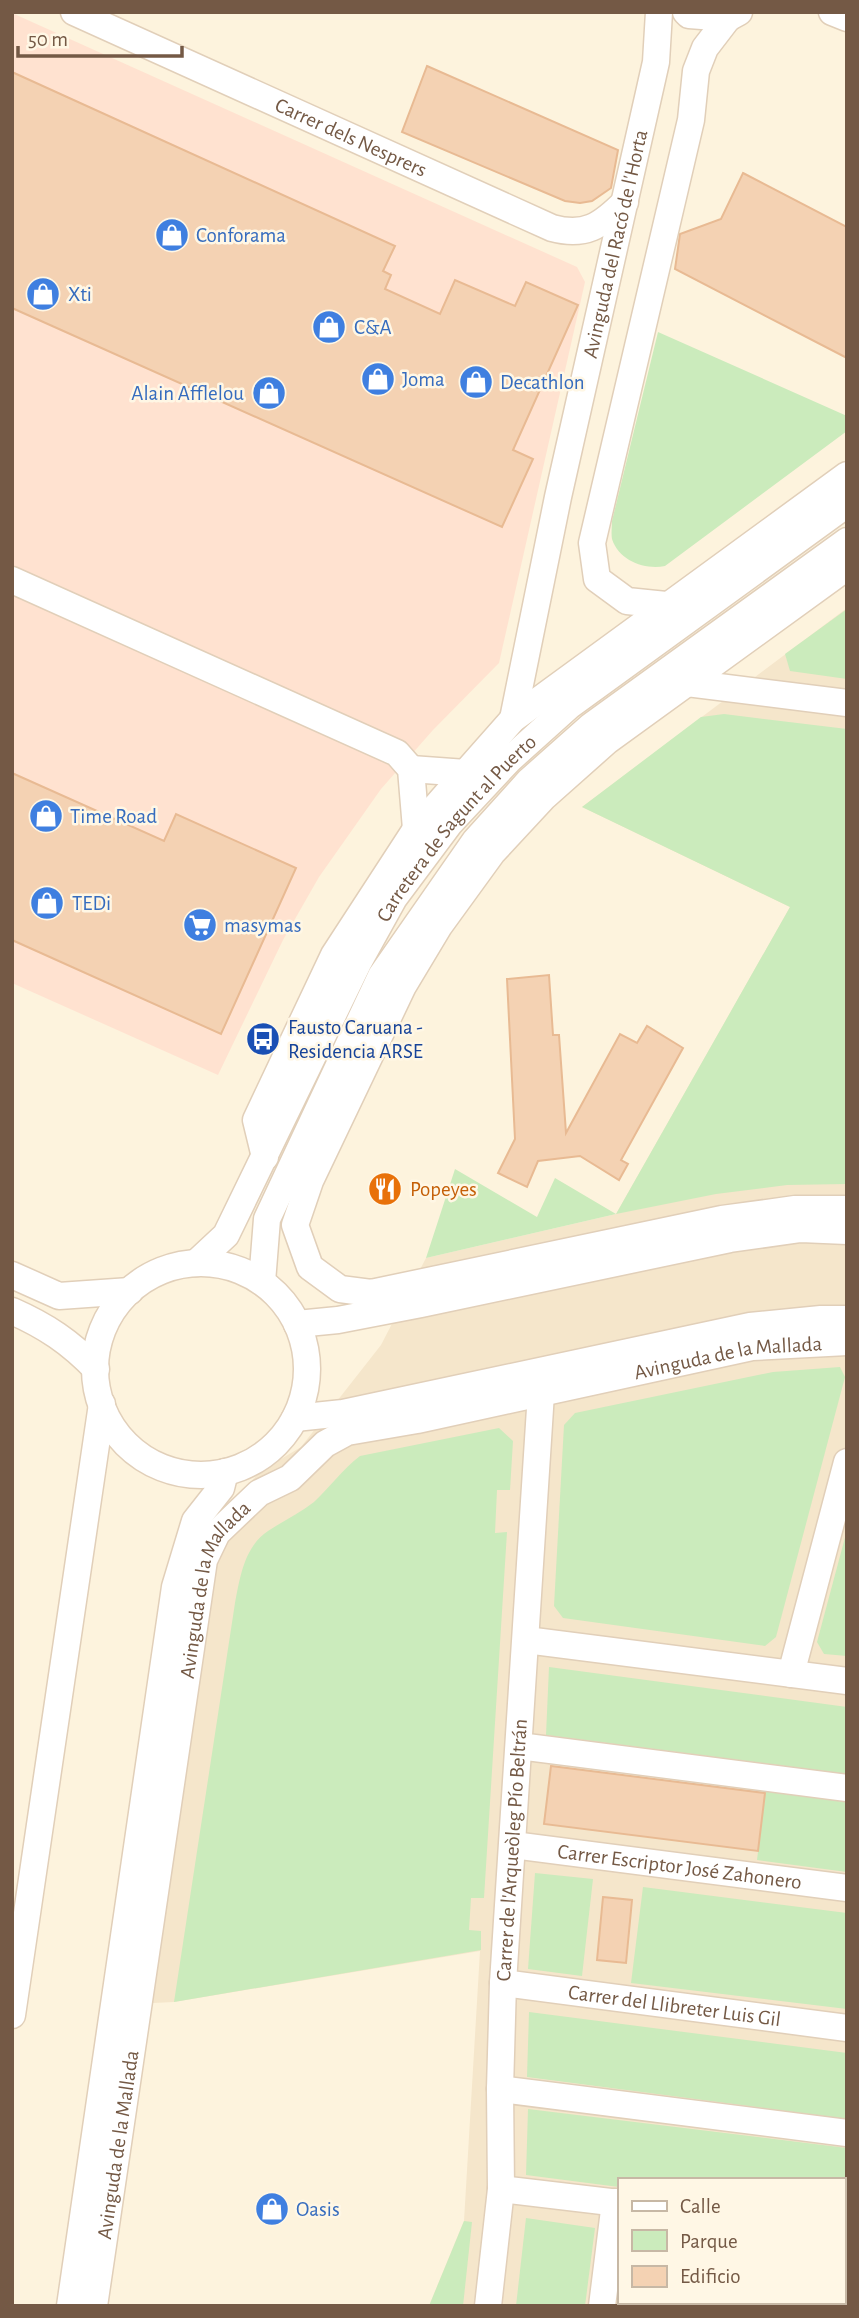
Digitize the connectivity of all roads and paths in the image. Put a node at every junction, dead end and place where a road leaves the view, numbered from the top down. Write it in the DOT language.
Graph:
graph roads {
  1 [pos="74,12"];
  2 [pos="659,12"];
  3 [pos="686,12"];
  4 [pos="832,12"];
  5 [pos="733,15"];
  6 [pos="847,18"];
  7 [pos="625,202"];
  8 [pos="847,475"];
  9 [pos="847,504"];
  10 [pos="847,541"];
  11 [pos="847,567"];
  12 [pos="12,580"];
  13 [pos="666,605"];
  14 [pos="687,683"];
  15 [pos="847,703"];
  16 [pos="513,719"];
  17 [pos="411,769"];
  18 [pos="466,773"];
  19 [pos="416,829"];
  20 [pos="265,1157"];
  21 [pos="321,1158"];
  22 [pos="288,1177"];
  23 [pos="847,1209"];
  24 [pos="847,1231"];
  25 [pos="196,1263"];
  26 [pos="12,1275"];
  27 [pos="262,1282"];
  28 [pos="416,1284"];
  29 [pos="130,1290"];
  30 [pos="403,1307"];
  31 [pos="12,1311"];
  32 [pos="847,1319"];
  33 [pos="297,1324"];
  34 [pos="847,1342"];
  35 [pos="96,1369"];
  36 [pos="541,1393"];
  37 [pos="391,1403"];
  38 [pos="102,1404"];
  39 [pos="295,1418"];
  40 [pos="417,1420"];
  41 [pos="847,1462"];
  42 [pos="225,1472"];
  43 [pos="174,1592"];
  44 [pos="193,1631"];
  45 [pos="526,1640"];
  46 [pos="791,1674"];
  47 [pos="847,1681"];
  48 [pos="519,1746"];
  49 [pos="847,1788"];
  50 [pos="513,1845"];
  51 [pos="847,1888"];
  52 [pos="503,1983"];
  53 [pos="12,2015"];
  54 [pos="847,2028"];
  55 [pos="500,2089"];
  56 [pos="847,2133"];
  57 [pos="501,2189"];
  58 [pos="617,2203"];
  59 [pos="69,2306"];
  60 [pos="94,2306"];
  61 [pos="488,2306"];
  62 [pos="602,2306"];
  1 -- 7 [label="street, Carrer dels Nesprers"];
  2 -- 7 [label="street, Avinguda del Racó de l'Horta"];
  3 -- 5 [label="street"];
  4 -- 6 [label="street"];
  5 -- 13 [label="street"];
  7 -- 16 [label="street, Avinguda del Racó de l'Horta"];
  8 -- 13 [label="street"];
  9 -- 20 [label="street, Carretera de Sagunt al Puerto"];
  10 -- 22 [label="street, Carretera de Sagunt al Puerto"];
  11 -- 14 [label="street"];
  12 -- 17 [label="street"];
  13 -- 16 [label="street"];
  14 -- 15 [label="street"];
  14 -- 21 [label="street"];
  16 -- 18 [label="street"];
  17 -- 18 [label="street"];
  17 -- 19 [label="street"];
  18 -- 19 [label="street"];
  19 -- 20 [label="street"];
  20 -- 25 [label="street, Carretera de Sagunt al Puerto"];
  21 -- 22 [label="street"];
  21 -- 28 [label="street"];
  22 -- 27 [label="street, Carretera de Sagunt al Puerto"];
  23 -- 28 [label="street"];
  24 -- 30 [label="street"];
  25 -- 27 [label="street"];
  25 -- 29 [label="street"];
  26 -- 29 [label="street"];
  27 -- 33 [label="street"];
  28 -- 30 [label="street"];
  29 -- 35 [label="street"];
  30 -- 33 [label="street"];
  31 -- 35 [label="street"];
  32 -- 37 [label="street, Avinguda de la Mallada"];
  33 -- 39 [label="street"];
  34 -- 36 [label="street, Avinguda de la Mallada"];
  35 -- 38 [label="street"];
  36 -- 40 [label="street, Avinguda de la Mallada"];
  36 -- 45 [label="street, Carrer de l'Arqueòleg Pío Beltrán"];
  37 -- 39 [label="street, Avinguda de la Mallada"];
  37 -- 40 [label="street"];
  38 -- 42 [label="street"];
  38 -- 53 [label="street"];
  39 -- 42 [label="street"];
  40 -- 44 [label="street, Avinguda de la Mallada"];
  41 -- 46 [label="street"];
  42 -- 43 [label="street"];
  43 -- 44 [label="street"];
  43 -- 59 [label="street"];
  44 -- 60 [label="street, Avinguda de la Mallada"];
  45 -- 46 [label="street"];
  45 -- 48 [label="street, Carrer de l'Arqueòleg Pío Beltrán"];
  46 -- 47 [label="street"];
  48 -- 49 [label="street"];
  48 -- 50 [label="street, Carrer de l'Arqueòleg Pío Beltrán"];
  50 -- 51 [label="street, Carrer Escriptor José Zahonero"];
  50 -- 52 [label="street, Carrer de l'Arqueòleg Pío Beltrán"];
  52 -- 54 [label="street, Carrer del Llibreter Luis Gil"];
  52 -- 55 [label="street, Carrer de l'Arqueòleg Pío Beltrán"];
  55 -- 56 [label="street"];
  55 -- 57 [label="street, Carrer de l'Arqueòleg Pío Beltrán"];
  57 -- 58 [label="street"];
  57 -- 61 [label="street, Carrer de l'Arqueòleg Pío Beltrán"];
  58 -- 62 [label="street"];
}
